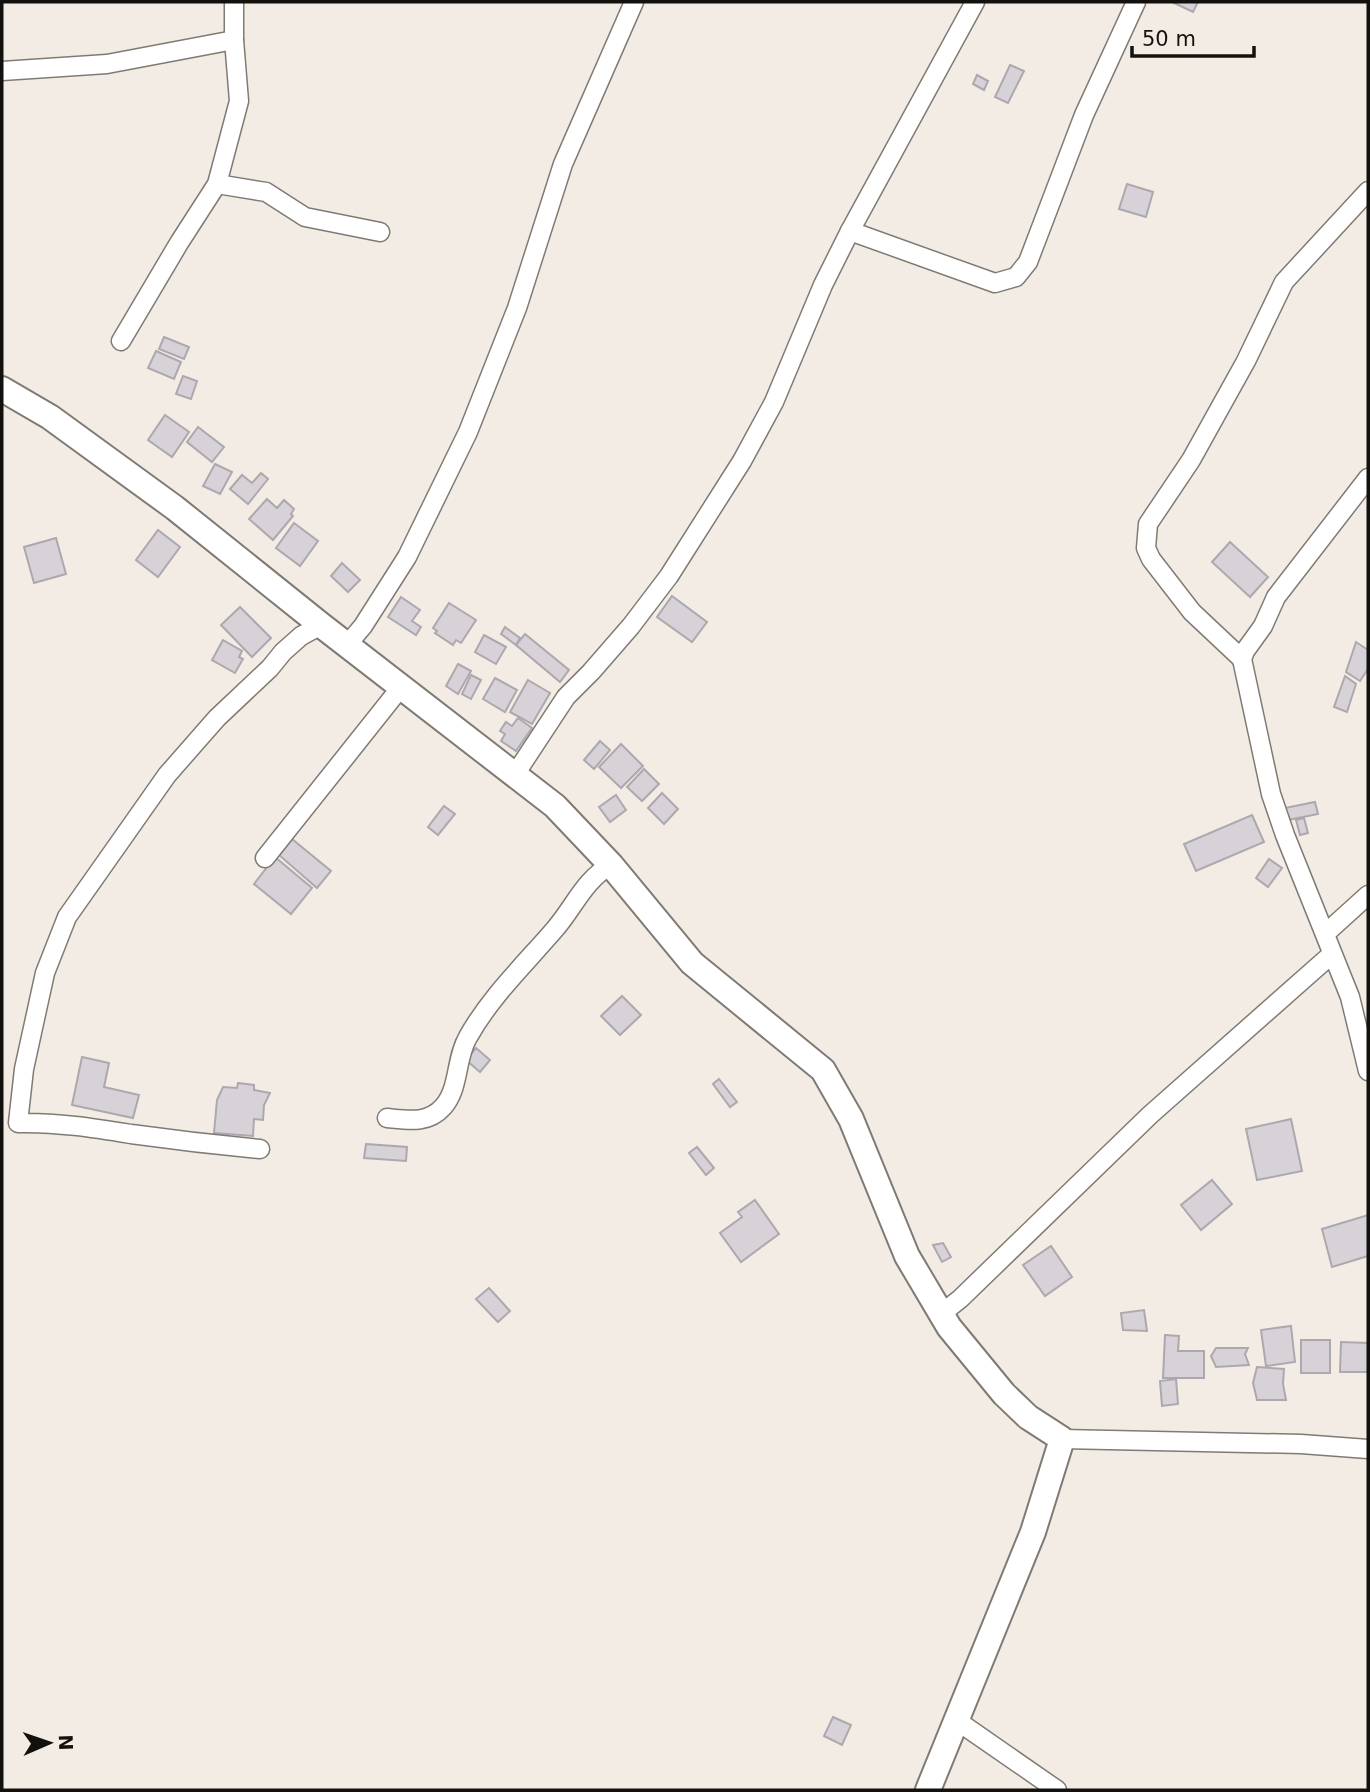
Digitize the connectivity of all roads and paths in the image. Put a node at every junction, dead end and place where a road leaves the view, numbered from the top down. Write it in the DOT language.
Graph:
graph roads {
  1 [pos="234,2"];
  2 [pos="634,2"];
  3 [pos="975,2"];
  4 [pos="1136,2"];
  5 [pos="234,40"];
  6 [pos="2,71"];
  7 [pos="217,184"];
  8 [pos="1368,191"];
  9 [pos="850,231"];
  10 [pos="380,232"];
  11 [pos="121,341"];
  12 [pos="2,389"];
  13 [pos="1368,478"];
  14 [pos="321,625"];
  15 [pos="347,645"];
  16 [pos="1242,659"];
  17 [pos="401,687"];
  18 [pos="514,776"];
  19 [pos="265,858"];
  20 [pos="611,865"];
  21 [pos="1368,895"];
  22 [pos="1326,933"];
  23 [pos="1332,954"];
  24 [pos="1368,1071"];
  25 [pos="387,1118"];
  26 [pos="260,1149"];
  27 [pos="941,1314"];
  28 [pos="1062,1439"];
  29 [pos="1368,1449"];
  30 [pos="956,1720"];
  31 [pos="928,1790"];
  32 [pos="1057,1790"];
  1 -- 5 [label="street"];
  2 -- 15 [label="street"];
  3 -- 9 [label="street"];
  4 -- 9 [label="street"];
  5 -- 6 [label="street"];
  5 -- 7 [label="street"];
  7 -- 10 [label="street"];
  7 -- 11 [label="street"];
  8 -- 16 [label="street"];
  9 -- 18 [label="street"];
  12 -- 14 [label="main road"];
  13 -- 16 [label="street"];
  14 -- 15 [label="main road"];
  14 -- 26 [label="street"];
  15 -- 17 [label="main road"];
  16 -- 22 [label="street"];
  17 -- 18 [label="main road"];
  17 -- 19 [label="street"];
  18 -- 20 [label="main road"];
  20 -- 25 [label="street"];
  20 -- 27 [label="main road"];
  21 -- 22 [label="street"];
  22 -- 23 [label="street"];
  23 -- 24 [label="street"];
  23 -- 27 [label="street"];
  27 -- 28 [label="main road"];
  28 -- 29 [label="street"];
  28 -- 30 [label="main road"];
  30 -- 31 [label="main road"];
  30 -- 32 [label="street"];
}
